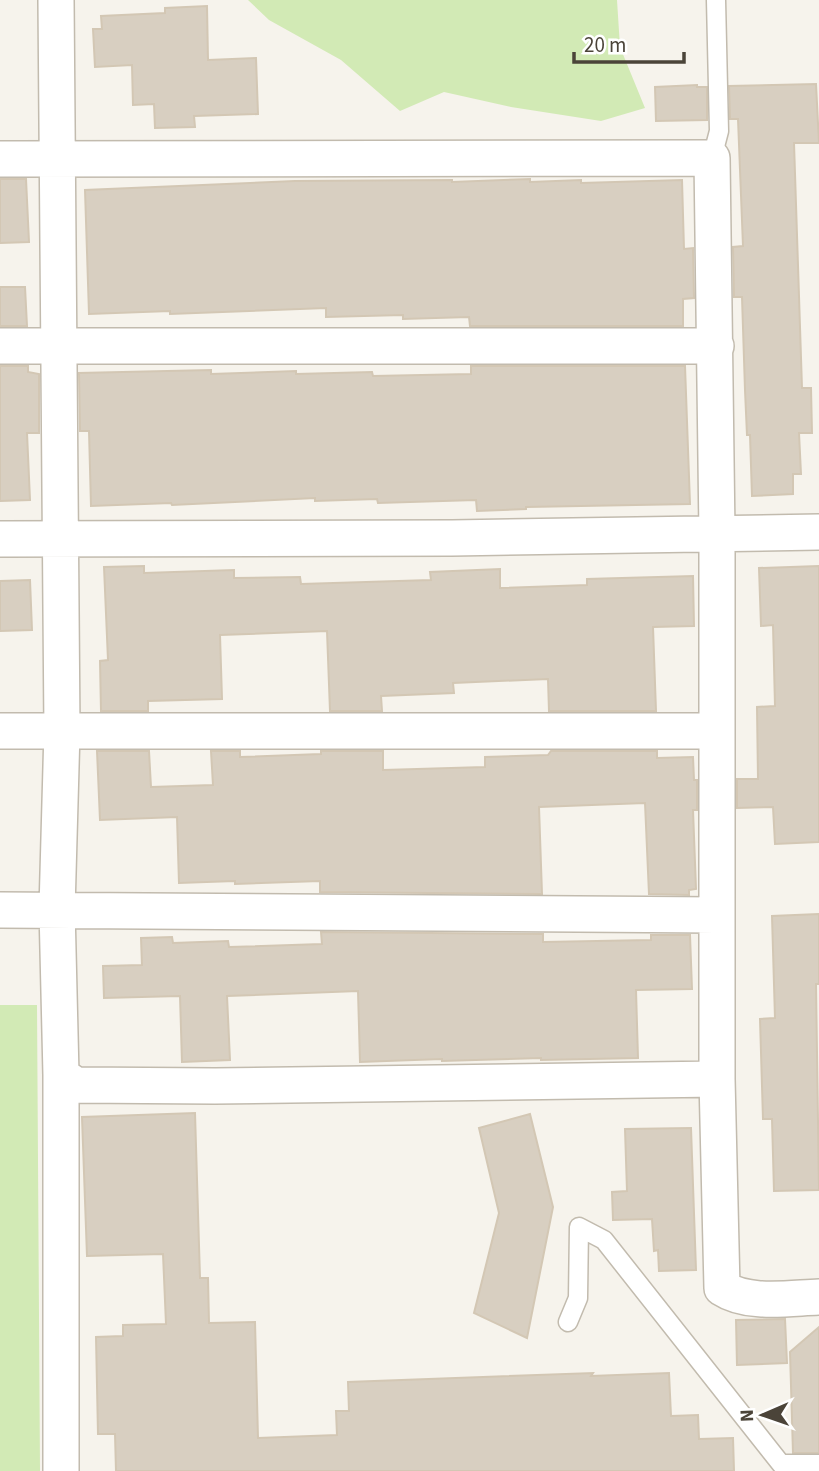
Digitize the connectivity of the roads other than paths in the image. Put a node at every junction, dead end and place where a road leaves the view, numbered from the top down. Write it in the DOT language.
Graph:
graph roads {
  1 [pos="56,0"];
  2 [pos="716,0"];
  3 [pos="58,158"];
  4 [pos="712,158"];
  5 [pos="0,159"];
  6 [pos="0,346"];
  7 [pos="59,346"];
  8 [pos="716,346"];
  9 [pos="819,531"];
  10 [pos="718,534"];
  11 [pos="60,538"];
  12 [pos="0,539"];
  13 [pos="0,731"];
  14 [pos="62,731"];
  15 [pos="716,731"];
  16 [pos="57,909"];
  17 [pos="0,910"];
  18 [pos="716,915"];
  19 [pos="61,1075"];
  20 [pos="717,1079"];
  21 [pos="819,1297"];
  22 [pos="568,1322"];
  23 [pos="819,1464"];
  24 [pos="61,1471"];
  1 -- 3 [label="street"];
  2 -- 4 [label="lane"];
  3 -- 4 [label="street"];
  3 -- 5 [label="street"];
  3 -- 7 [label="street"];
  4 -- 8 [label="street"];
  6 -- 7 [label="street"];
  7 -- 8 [label="street"];
  7 -- 11 [label="street"];
  8 -- 10 [label="street"];
  9 -- 10 [label="street"];
  10 -- 11 [label="street"];
  10 -- 15 [label="street"];
  11 -- 12 [label="street"];
  11 -- 14 [label="street"];
  13 -- 14 [label="street"];
  14 -- 15 [label="street"];
  14 -- 16 [label="street"];
  15 -- 18 [label="street"];
  16 -- 17 [label="street"];
  16 -- 18 [label="street"];
  16 -- 19 [label="street"];
  18 -- 20 [label="street"];
  19 -- 20 [label="street"];
  19 -- 24 [label="street"];
  20 -- 21 [label="street"];
  22 -- 23 [label="lane"];
}
